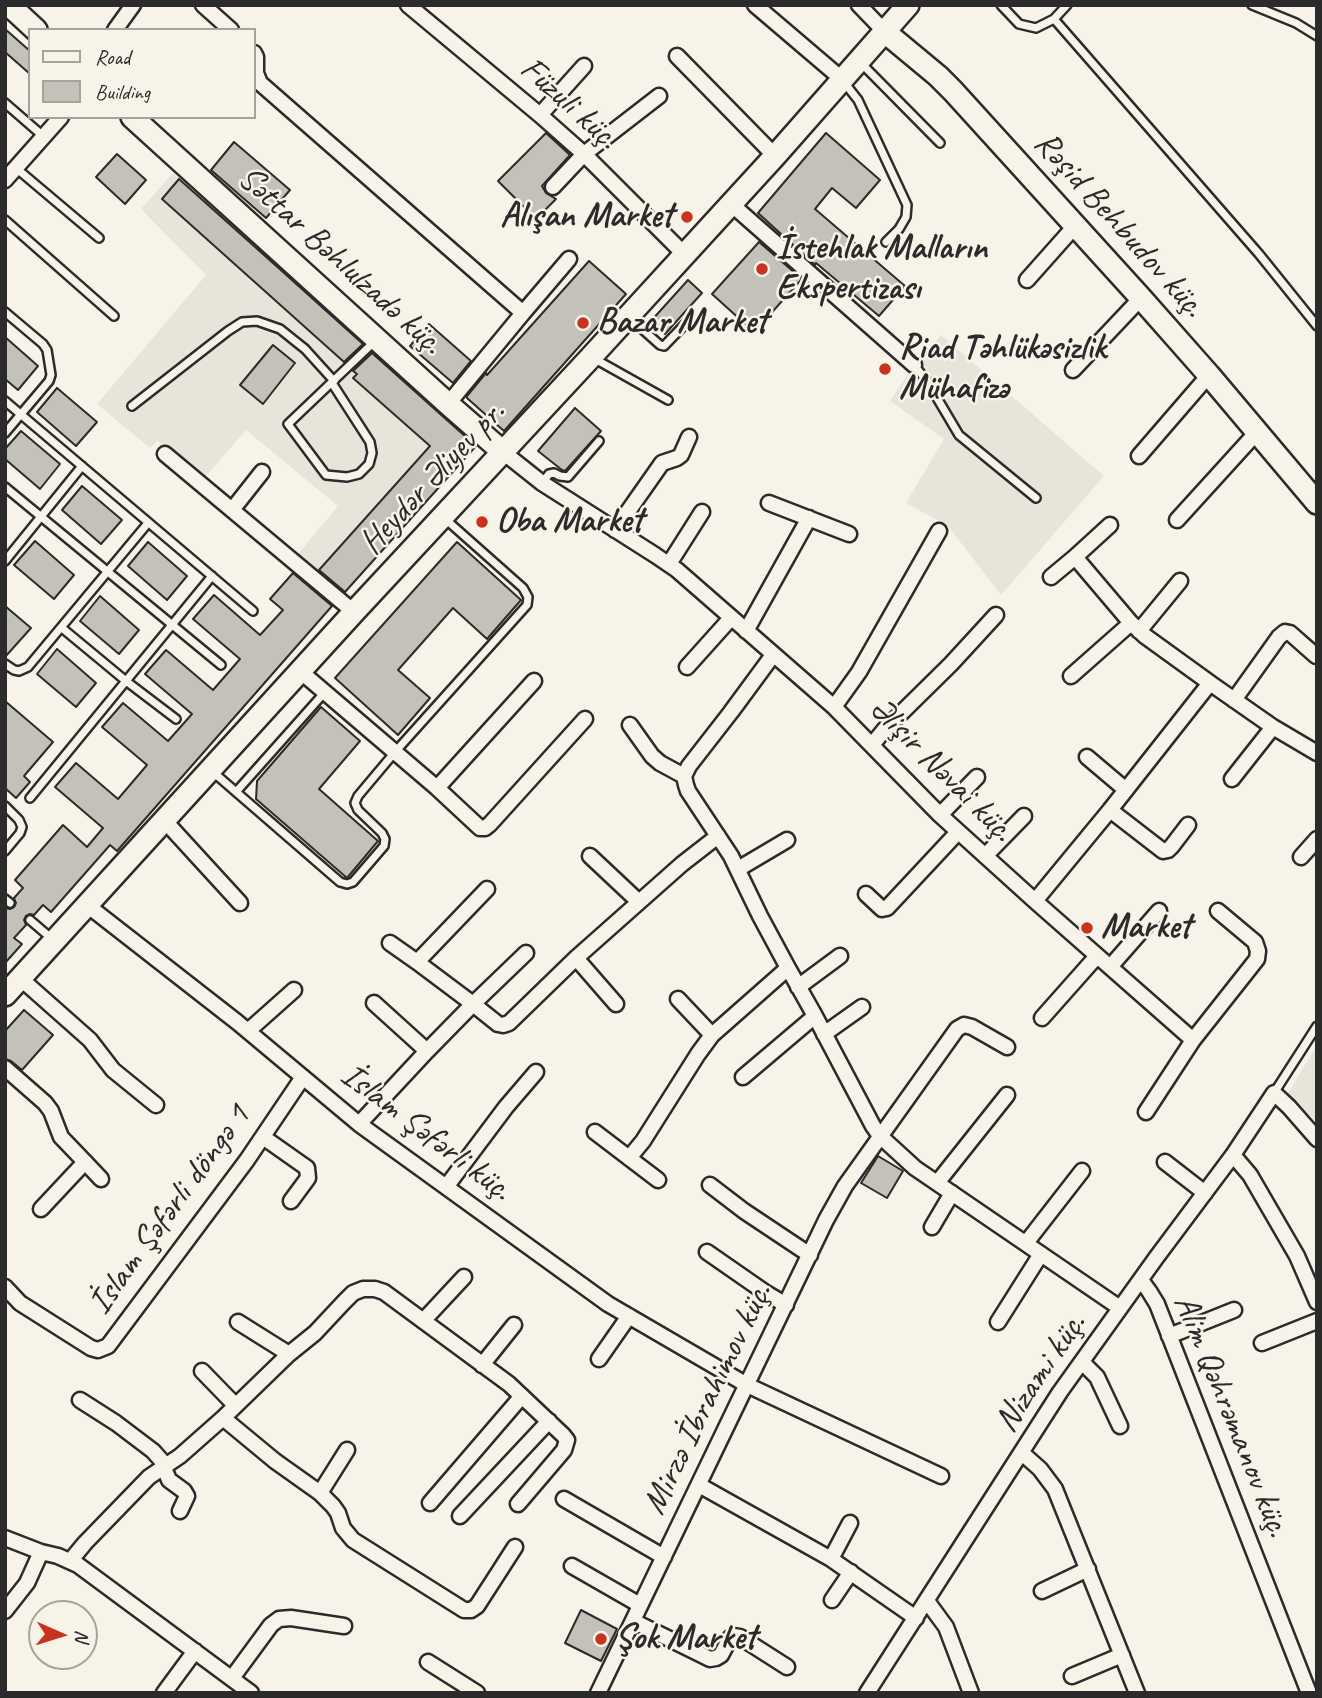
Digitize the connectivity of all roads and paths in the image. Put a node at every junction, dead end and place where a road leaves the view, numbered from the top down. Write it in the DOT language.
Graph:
graph roads {
  1 [pos="9,5"];
  2 [pos="133,5"];
  3 [pos="203,5"];
  4 [pos="408,5"];
  5 [pos="755,5"];
  6 [pos="859,5"];
  7 [pos="908,5"];
  8 [pos="1001,5"];
  9 [pos="1067,5"];
  10 [pos="1252,5"];
  11 [pos="1054,19"];
  12 [pos="34,28"];
  13 [pos="116,28"];
  14 [pos="229,28"];
  15 [pos="885,32"];
  16 [pos="1317,36"];
  17 [pos="677,56"];
  18 [pos="860,61"];
  19 [pos="583,66"];
  20 [pos="256,73"];
  21 [pos="843,80"];
  22 [pos="659,96"];
  23 [pos="5,103"];
  24 [pos="540,115"];
  25 [pos="59,119"];
  26 [pos="134,119"];
  27 [pos="44,137"];
  28 [pos="940,143"];
  29 [pos="584,154"];
  30 [pos="775,156"];
  31 [pos="16,168"];
  32 [pos="5,180"];
  33 [pos="553,187"];
  34 [pos="730,204"];
  35 [pos="5,220"];
  36 [pos="1075,226"];
  37 [pos="99,239"];
  38 [pos="886,242"];
  39 [pos="684,254"];
  40 [pos="569,259"];
  41 [pos="1027,280"];
  42 [pos="1141,298"];
  43 [pos="5,312"];
  44 [pos="523,313"];
  45 [pos="114,316"];
  46 [pos="627,317"];
  47 [pos="690,319"];
  48 [pos="1317,326"];
  49 [pos="377,339"];
  50 [pos="591,357"];
  51 [pos="914,365"];
  52 [pos="1073,370"];
  53 [pos="1209,375"];
  54 [pos="333,382"];
  55 [pos="668,400"];
  56 [pos="5,401"];
  57 [pos="447,404"];
  58 [pos="132,406"];
  59 [pos="21,414"];
  60 [pos="1257,432"];
  61 [pos="5,433"];
  62 [pos="690,437"];
  63 [pos="599,441"];
  64 [pos="503,452"];
  65 [pos="165,454"];
  66 [pos="1139,456"];
  67 [pos="82,466"];
  68 [pos="262,472"];
  69 [pos="542,483"];
  70 [pos="5,487"];
  71 [pos="1036,498"];
  72 [pos="769,503"];
  73 [pos="1317,503"];
  74 [pos="232,510"];
  75 [pos="702,512"];
  76 [pos="41,517"];
  77 [pos="443,517"];
  78 [pos="809,518"];
  79 [pos="1177,520"];
  80 [pos="148,523"];
  81 [pos="1110,525"];
  82 [pos="615,530"];
  83 [pos="939,531"];
  84 [pos="849,534"];
  85 [pos="1075,557"];
  86 [pos="5,561"];
  87 [pos="669,564"];
  88 [pos="108,572"];
  89 [pos="212,576"];
  90 [pos="1051,577"];
  91 [pos="1180,580"];
  92 [pos="253,611"];
  93 [pos="354,612"];
  94 [pos="996,615"];
  95 [pos="731,618"];
  96 [pos="172,625"];
  97 [pos="1135,627"];
  98 [pos="62,628"];
  99 [pos="746,631"];
  100 [pos="773,654"];
  101 [pos="1316,656"];
  102 [pos="5,664"];
  103 [pos="221,665"];
  104 [pos="687,667"];
  105 [pos="300,671"];
  106 [pos="1071,676"];
  107 [pos="126,681"];
  108 [pos="534,681"];
  109 [pos="1210,683"];
  110 [pos="325,692"];
  111 [pos="1234,700"];
  112 [pos="834,707"];
  113 [pos="176,719"];
  114 [pos="585,719"];
  115 [pos="630,725"];
  116 [pos="1273,727"];
  117 [pos="872,745"];
  118 [pos="395,752"];
  119 [pos="1317,753"];
  120 [pos="1087,757"];
  121 [pos="210,770"];
  122 [pos="684,776"];
  123 [pos="977,777"];
  124 [pos="1232,779"];
  125 [pos="437,788"];
  126 [pos="1126,790"];
  127 [pos="236,792"];
  128 [pos="30,798"];
  129 [pos="5,806"];
  130 [pos="1111,810"];
  131 [pos="940,816"];
  132 [pos="1024,816"];
  133 [pos="164,820"];
  134 [pos="1188,825"];
  135 [pos="958,832"];
  136 [pos="718,836"];
  137 [pos="1317,839"];
  138 [pos="787,840"];
  139 [pos="5,851"];
  140 [pos="590,856"];
  141 [pos="985,856"];
  142 [pos="1301,857"];
  143 [pos="738,869"];
  144 [pos="486,889"];
  145 [pos="866,894"];
  146 [pos="1035,901"];
  147 [pos="639,902"];
  148 [pos="240,903"];
  149 [pos="87,905"];
  150 [pos="1159,911"];
  151 [pos="1218,911"];
  152 [pos="30,920"];
  153 [pos="54,941"];
  154 [pos="390,943"];
  155 [pos="526,954"];
  156 [pos="840,956"];
  157 [pos="1097,956"];
  158 [pos="576,958"];
  159 [pos="417,962"];
  160 [pos="1110,967"];
  161 [pos="788,968"];
  162 [pos="20,978"];
  163 [pos="798,987"];
  164 [pos="294,990"];
  165 [pos="5,995"];
  166 [pos="678,999"];
  167 [pos="374,1003"];
  168 [pos="473,1004"];
  169 [pos="616,1004"];
  170 [pos="862,1007"];
  171 [pos="815,1016"];
  172 [pos="1042,1018"];
  173 [pos="1317,1026"];
  174 [pos="248,1031"];
  175 [pos="824,1034"];
  176 [pos="712,1035"];
  177 [pos="1193,1040"];
  178 [pos="1007,1047"];
  179 [pos="427,1051"];
  180 [pos="5,1068"];
  181 [pos="536,1072"];
  182 [pos="303,1077"];
  183 [pos="743,1077"];
  184 [pos="1274,1093"];
  185 [pos="1007,1095"];
  186 [pos="156,1105"];
  187 [pos="1146,1112"];
  188 [pos="359,1124"];
  189 [pos="595,1132"];
  190 [pos="262,1136"];
  191 [pos="880,1136"];
  192 [pos="1317,1139"];
  193 [pos="1233,1155"];
  194 [pos="629,1158"];
  195 [pos="1165,1162"];
  196 [pos="85,1163"];
  197 [pos="1082,1171"];
  198 [pos="101,1179"];
  199 [pos="658,1181"];
  200 [pos="937,1183"];
  201 [pos="710,1185"];
  202 [pos="446,1187"];
  203 [pos="952,1192"];
  204 [pos="1205,1193"];
  205 [pos="291,1201"];
  206 [pos="41,1209"];
  207 [pos="932,1227"];
  208 [pos="1026,1243"];
  209 [pos="707,1252"];
  210 [pos="1041,1254"];
  211 [pos="810,1255"];
  212 [pos="464,1277"];
  213 [pos="1141,1280"];
  214 [pos="5,1287"];
  215 [pos="1317,1302"];
  216 [pos="786,1305"];
  217 [pos="1120,1308"];
  218 [pos="1234,1310"];
  219 [pos="629,1316"];
  220 [pos="238,1321"];
  221 [pos="423,1321"];
  222 [pos="1317,1321"];
  223 [pos="998,1322"];
  224 [pos="514,1325"];
  225 [pos="1169,1336"];
  226 [pos="1262,1343"];
  227 [pos="289,1354"];
  228 [pos="599,1359"];
  229 [pos="1082,1362"];
  230 [pos="482,1364"];
  231 [pos="202,1371"];
  232 [pos="747,1385"];
  233 [pos="522,1396"];
  234 [pos="80,1400"];
  235 [pos="236,1405"];
  236 [pos="223,1418"];
  237 [pos="549,1421"];
  238 [pos="1119,1426"];
  239 [pos="347,1450"];
  240 [pos="1022,1453"];
  241 [pos="164,1467"];
  242 [pos="941,1476"];
  243 [pos="699,1485"];
  244 [pos="320,1493"];
  245 [pos="564,1499"];
  246 [pos="430,1503"];
  247 [pos="518,1504"];
  248 [pos="180,1511"];
  249 [pos="460,1516"];
  250 [pos="850,1523"];
  251 [pos="5,1538"];
  252 [pos="515,1546"];
  253 [pos="41,1552"];
  254 [pos="664,1557"];
  255 [pos="831,1559"];
  256 [pos="71,1560"];
  257 [pos="572,1566"];
  258 [pos="1088,1569"];
  259 [pos="851,1572"];
  260 [pos="1042,1591"];
  261 [pos="832,1600"];
  262 [pos="927,1601"];
  263 [pos="640,1605"];
  264 [pos="5,1611"];
  265 [pos="916,1618"];
  266 [pos="633,1621"];
  267 [pos="344,1626"];
  268 [pos="195,1651"];
  269 [pos="1122,1655"];
  270 [pos="428,1662"];
  271 [pos="787,1667"];
  272 [pos="1072,1676"];
  273 [pos="232,1678"];
  274 [pos="163,1693"];
  275 [pos="251,1693"];
  276 [pos="477,1693"];
  277 [pos="598,1693"];
  278 [pos="867,1693"];
  279 [pos="971,1693"];
  280 [pos="1137,1693"];
  281 [pos="1309,1693"];
  1 -- 12 [label="main road"];
  2 -- 13 [label="street"];
  3 -- 14 [label="street"];
  4 -- 24 [label="street, Füzuli küç."];
  5 -- 21 [label="street"];
  6 -- 15 [label="street, Rəşid Behbudov küç."];
  7 -- 15 [label="main road, Heydər Əliyev pr."];
  8 -- 11 [label="lane"];
  9 -- 11 [label="lane"];
  10 -- 16 [label="lane"];
  11 -- 48 [label="lane"];
  15 -- 18 [label="main road, Heydər Əliyev pr."];
  15 -- 36 [label="main road, Rəşid Behbudov küç."];
  17 -- 30 [label="street"];
  18 -- 21 [label="main road, Heydər Əliyev pr."];
  18 -- 28 [label="lane"];
  19 -- 24 [label="street"];
  20 -- 44 [label="street"];
  21 -- 30 [label="main road, Heydər Əliyev pr."];
  21 -- 38 [label="lane"];
  22 -- 29 [label="street"];
  23 -- 27 [label="lane"];
  24 -- 29 [label="street, Füzuli küç."];
  25 -- 27 [label="street"];
  26 -- 49 [label="main road, Səttar Bəhlulzadə küç."];
  27 -- 31 [label="street"];
  29 -- 33 [label="street"];
  29 -- 39 [label="street, Füzuli küç."];
  30 -- 34 [label="main road, Heydər Əliyev pr."];
  31 -- 32 [label="street"];
  31 -- 37 [label="lane"];
  34 -- 39 [label="main road, Heydər Əliyev pr."];
  34 -- 51 [label="street"];
  35 -- 45 [label="lane"];
  36 -- 41 [label="street"];
  36 -- 42 [label="main road, Rəşid Behbudov küç."];
  39 -- 46 [label="main road, Heydər Əliyev pr."];
  40 -- 44 [label="street"];
  42 -- 52 [label="street"];
  42 -- 53 [label="main road, Rəşid Behbudov küç."];
  43 -- 59 [label="lane"];
  44 -- 57 [label="street"];
  46 -- 47 [label="lane"];
  46 -- 50 [label="main road, Heydər Əliyev pr."];
  49 -- 54 [label="lane"];
  49 -- 57 [label="main road, Səttar Bəhlulzadə küç."];
  50 -- 55 [label="lane"];
  50 -- 64 [label="main road, Heydər Əliyev pr."];
  51 -- 71 [label="lane"];
  53 -- 60 [label="main road, Rəşid Behbudov küç."];
  53 -- 66 [label="street"];
  54 -- 54 [label="lane"];
  54 -- 58 [label="lane"];
  56 -- 59 [label="lane"];
  57 -- 64 [label="main road, Səttar Bəhlulzadə küç."];
  59 -- 61 [label="lane"];
  59 -- 67 [label="lane"];
  60 -- 73 [label="main road, Rəşid Behbudov küç."];
  60 -- 79 [label="street"];
  62 -- 82 [label="street"];
  63 -- 69 [label="lane"];
  64 -- 69 [label="street, Əlişir Nəvai küç."];
  64 -- 77 [label="main road, Heydər Əliyev pr."];
  65 -- 74 [label="street"];
  67 -- 76 [label="lane"];
  67 -- 80 [label="lane"];
  68 -- 74 [label="street"];
  69 -- 82 [label="street, Əlişir Nəvai küç."];
  70 -- 76 [label="lane"];
  72 -- 78 [label="street"];
  74 -- 93 [label="street"];
  75 -- 87 [label="street"];
  76 -- 86 [label="lane"];
  76 -- 88 [label="lane"];
  77 -- 93 [label="main road, Heydər Əliyev pr."];
  77 -- 118 [label="lane"];
  78 -- 84 [label="street"];
  78 -- 99 [label="street"];
  80 -- 88 [label="lane"];
  80 -- 89 [label="lane"];
  81 -- 85 [label="street"];
  82 -- 87 [label="street, Əlişir Nəvai küç."];
  83 -- 112 [label="street"];
  85 -- 90 [label="street"];
  85 -- 97 [label="street"];
  87 -- 95 [label="street, Əlişir Nəvai küç."];
  88 -- 96 [label="lane"];
  88 -- 98 [label="lane"];
  89 -- 92 [label="lane"];
  89 -- 96 [label="lane"];
  91 -- 97 [label="street"];
  93 -- 105 [label="main road, Heydər Əliyev pr."];
  94 -- 117 [label="street"];
  95 -- 99 [label="street, Əlişir Nəvai küç."];
  95 -- 104 [label="street"];
  96 -- 103 [label="lane"];
  96 -- 107 [label="lane"];
  97 -- 106 [label="street"];
  97 -- 109 [label="street"];
  98 -- 102 [label="lane"];
  98 -- 107 [label="lane"];
  99 -- 100 [label="street, Əlişir Nəvai küç."];
  100 -- 112 [label="street, Əlişir Nəvai küç."];
  100 -- 122 [label="street"];
  101 -- 111 [label="street"];
  105 -- 110 [label="street"];
  105 -- 121 [label="main road, Heydər Əliyev pr."];
  107 -- 113 [label="lane"];
  107 -- 128 [label="lane"];
  108 -- 125 [label="street"];
  109 -- 111 [label="street"];
  109 -- 126 [label="street"];
  110 -- 118 [label="street"];
  110 -- 127 [label="lane"];
  111 -- 116 [label="street"];
  112 -- 117 [label="street, Əlişir Nəvai küç."];
  114 -- 125 [label="street"];
  115 -- 122 [label="street"];
  116 -- 119 [label="street"];
  116 -- 124 [label="street"];
  117 -- 131 [label="street, Əlişir Nəvai küç."];
  118 -- 125 [label="street"];
  118 -- 127 [label="lane"];
  120 -- 126 [label="street"];
  121 -- 127 [label="lane"];
  121 -- 133 [label="main road, Heydər Əliyev pr."];
  122 -- 136 [label="street"];
  123 -- 131 [label="street"];
  126 -- 130 [label="street"];
  129 -- 139 [label="lane"];
  130 -- 134 [label="street"];
  130 -- 146 [label="street"];
  131 -- 135 [label="street, Əlişir Nəvai küç."];
  132 -- 141 [label="street"];
  133 -- 148 [label="street"];
  133 -- 149 [label="main road, Heydər Əliyev pr."];
  135 -- 141 [label="street, Əlişir Nəvai küç."];
  135 -- 145 [label="street"];
  136 -- 143 [label="street"];
  136 -- 147 [label="street"];
  137 -- 142 [label="street"];
  138 -- 143 [label="street"];
  140 -- 147 [label="street"];
  141 -- 146 [label="street, Əlişir Nəvai küç."];
  143 -- 161 [label="street"];
  144 -- 159 [label="street"];
  146 -- 157 [label="street, Əlişir Nəvai küç."];
  147 -- 158 [label="street"];
  149 -- 153 [label="main road, Heydər Əliyev pr."];
  149 -- 174 [label="street, İslam Şəfərli küç."];
  150 -- 160 [label="street"];
  151 -- 177 [label="street"];
  152 -- 153 [label="lane"];
  153 -- 162 [label="main road, Heydər Əliyev pr."];
  154 -- 159 [label="street"];
  155 -- 168 [label="street"];
  156 -- 163 [label="street"];
  157 -- 160 [label="street, Əlişir Nəvai küç."];
  157 -- 172 [label="street"];
  158 -- 168 [label="street"];
  158 -- 169 [label="street"];
  159 -- 168 [label="street"];
  160 -- 177 [label="street, Əlişir Nəvai küç."];
  161 -- 163 [label="street"];
  161 -- 176 [label="street"];
  162 -- 165 [label="main road, Heydər Əliyev pr."];
  162 -- 186 [label="street"];
  163 -- 171 [label="street"];
  164 -- 174 [label="street"];
  166 -- 176 [label="street"];
  167 -- 179 [label="street"];
  168 -- 179 [label="street"];
  170 -- 175 [label="street"];
  171 -- 175 [label="street"];
  171 -- 183 [label="street"];
  173 -- 184 [label="lane"];
  174 -- 182 [label="street, İslam Şəfərli küç."];
  175 -- 191 [label="street"];
  176 -- 194 [label="street"];
  177 -- 187 [label="street"];
  178 -- 191 [label="street, Mirzə İbrahimov küç."];
  179 -- 188 [label="street"];
  180 -- 196 [label="street"];
  181 -- 202 [label="street"];
  182 -- 188 [label="street, İslam Şəfərli küç."];
  182 -- 190 [label="street, İslam Şəfərli döngə 1"];
  184 -- 192 [label="street"];
  184 -- 193 [label="street, Nizami küç."];
  185 -- 200 [label="street"];
  188 -- 202 [label="street, İslam Şəfərli küç."];
  189 -- 194 [label="street"];
  190 -- 205 [label="street"];
  190 -- 214 [label="street, İslam Şəfərli döngə 1"];
  191 -- 200 [label="street"];
  191 -- 211 [label="street, Mirzə İbrahimov küç."];
  193 -- 204 [label="street, Nizami küç."];
  193 -- 215 [label="street"];
  194 -- 199 [label="street"];
  195 -- 204 [label="street"];
  196 -- 198 [label="street"];
  196 -- 206 [label="street"];
  197 -- 208 [label="street"];
  200 -- 203 [label="street"];
  201 -- 211 [label="street"];
  202 -- 219 [label="street, İslam Şəfərli küç."];
  203 -- 207 [label="street"];
  203 -- 208 [label="street"];
  204 -- 213 [label="street, Nizami küç."];
  208 -- 210 [label="street"];
  209 -- 216 [label="street"];
  210 -- 217 [label="street"];
  210 -- 223 [label="street"];
  211 -- 216 [label="street, Mirzə İbrahimov küç."];
  212 -- 221 [label="street"];
  213 -- 217 [label="street, Nizami küç."];
  213 -- 225 [label="street, Alim Qəhrəmanov küç."];
  216 -- 232 [label="street, Mirzə İbrahimov küç."];
  217 -- 229 [label="street, Nizami küç."];
  218 -- 225 [label="street"];
  219 -- 228 [label="street"];
  219 -- 232 [label="street, İslam Şəfərli küç."];
  220 -- 227 [label="street"];
  221 -- 227 [label="street"];
  221 -- 230 [label="street"];
  222 -- 226 [label="street"];
  224 -- 230 [label="street"];
  225 -- 281 [label="street, Alim Qəhrəmanov küç."];
  227 -- 235 [label="street"];
  229 -- 238 [label="street"];
  229 -- 240 [label="street, Nizami küç."];
  230 -- 233 [label="street"];
  231 -- 235 [label="street"];
  232 -- 242 [label="street, İslam Şəfərli küç."];
  232 -- 243 [label="street, Mirzə İbrahimov küç."];
  233 -- 237 [label="street"];
  233 -- 246 [label="street"];
  234 -- 241 [label="street"];
  235 -- 236 [label="street"];
  236 -- 241 [label="street"];
  236 -- 244 [label="street"];
  237 -- 247 [label="street"];
  237 -- 249 [label="street"];
  239 -- 244 [label="street"];
  240 -- 258 [label="street"];
  240 -- 262 [label="street, Nizami küç."];
  241 -- 248 [label="street"];
  241 -- 256 [label="street"];
  243 -- 254 [label="street, Mirzə İbrahimov küç."];
  243 -- 255 [label="street"];
  244 -- 252 [label="street"];
  245 -- 254 [label="street"];
  250 -- 255 [label="street"];
  251 -- 253 [label="street"];
  253 -- 256 [label="street"];
  253 -- 264 [label="street"];
  254 -- 263 [label="street, Mirzə İbrahimov küç."];
  255 -- 259 [label="street"];
  256 -- 268 [label="street"];
  257 -- 263 [label="street"];
  258 -- 260 [label="street"];
  258 -- 269 [label="street"];
  259 -- 261 [label="street"];
  259 -- 265 [label="street"];
  262 -- 265 [label="street, Nizami küç."];
  262 -- 279 [label="street"];
  263 -- 266 [label="street, Mirzə İbrahimov küç."];
  265 -- 278 [label="street, Nizami küç."];
  266 -- 271 [label="street"];
  266 -- 277 [label="street, Mirzə İbrahimov küç."];
  267 -- 273 [label="street"];
  268 -- 273 [label="street"];
  268 -- 274 [label="street"];
  269 -- 272 [label="street"];
  269 -- 280 [label="street"];
  270 -- 276 [label="street"];
  273 -- 275 [label="street"];
}
